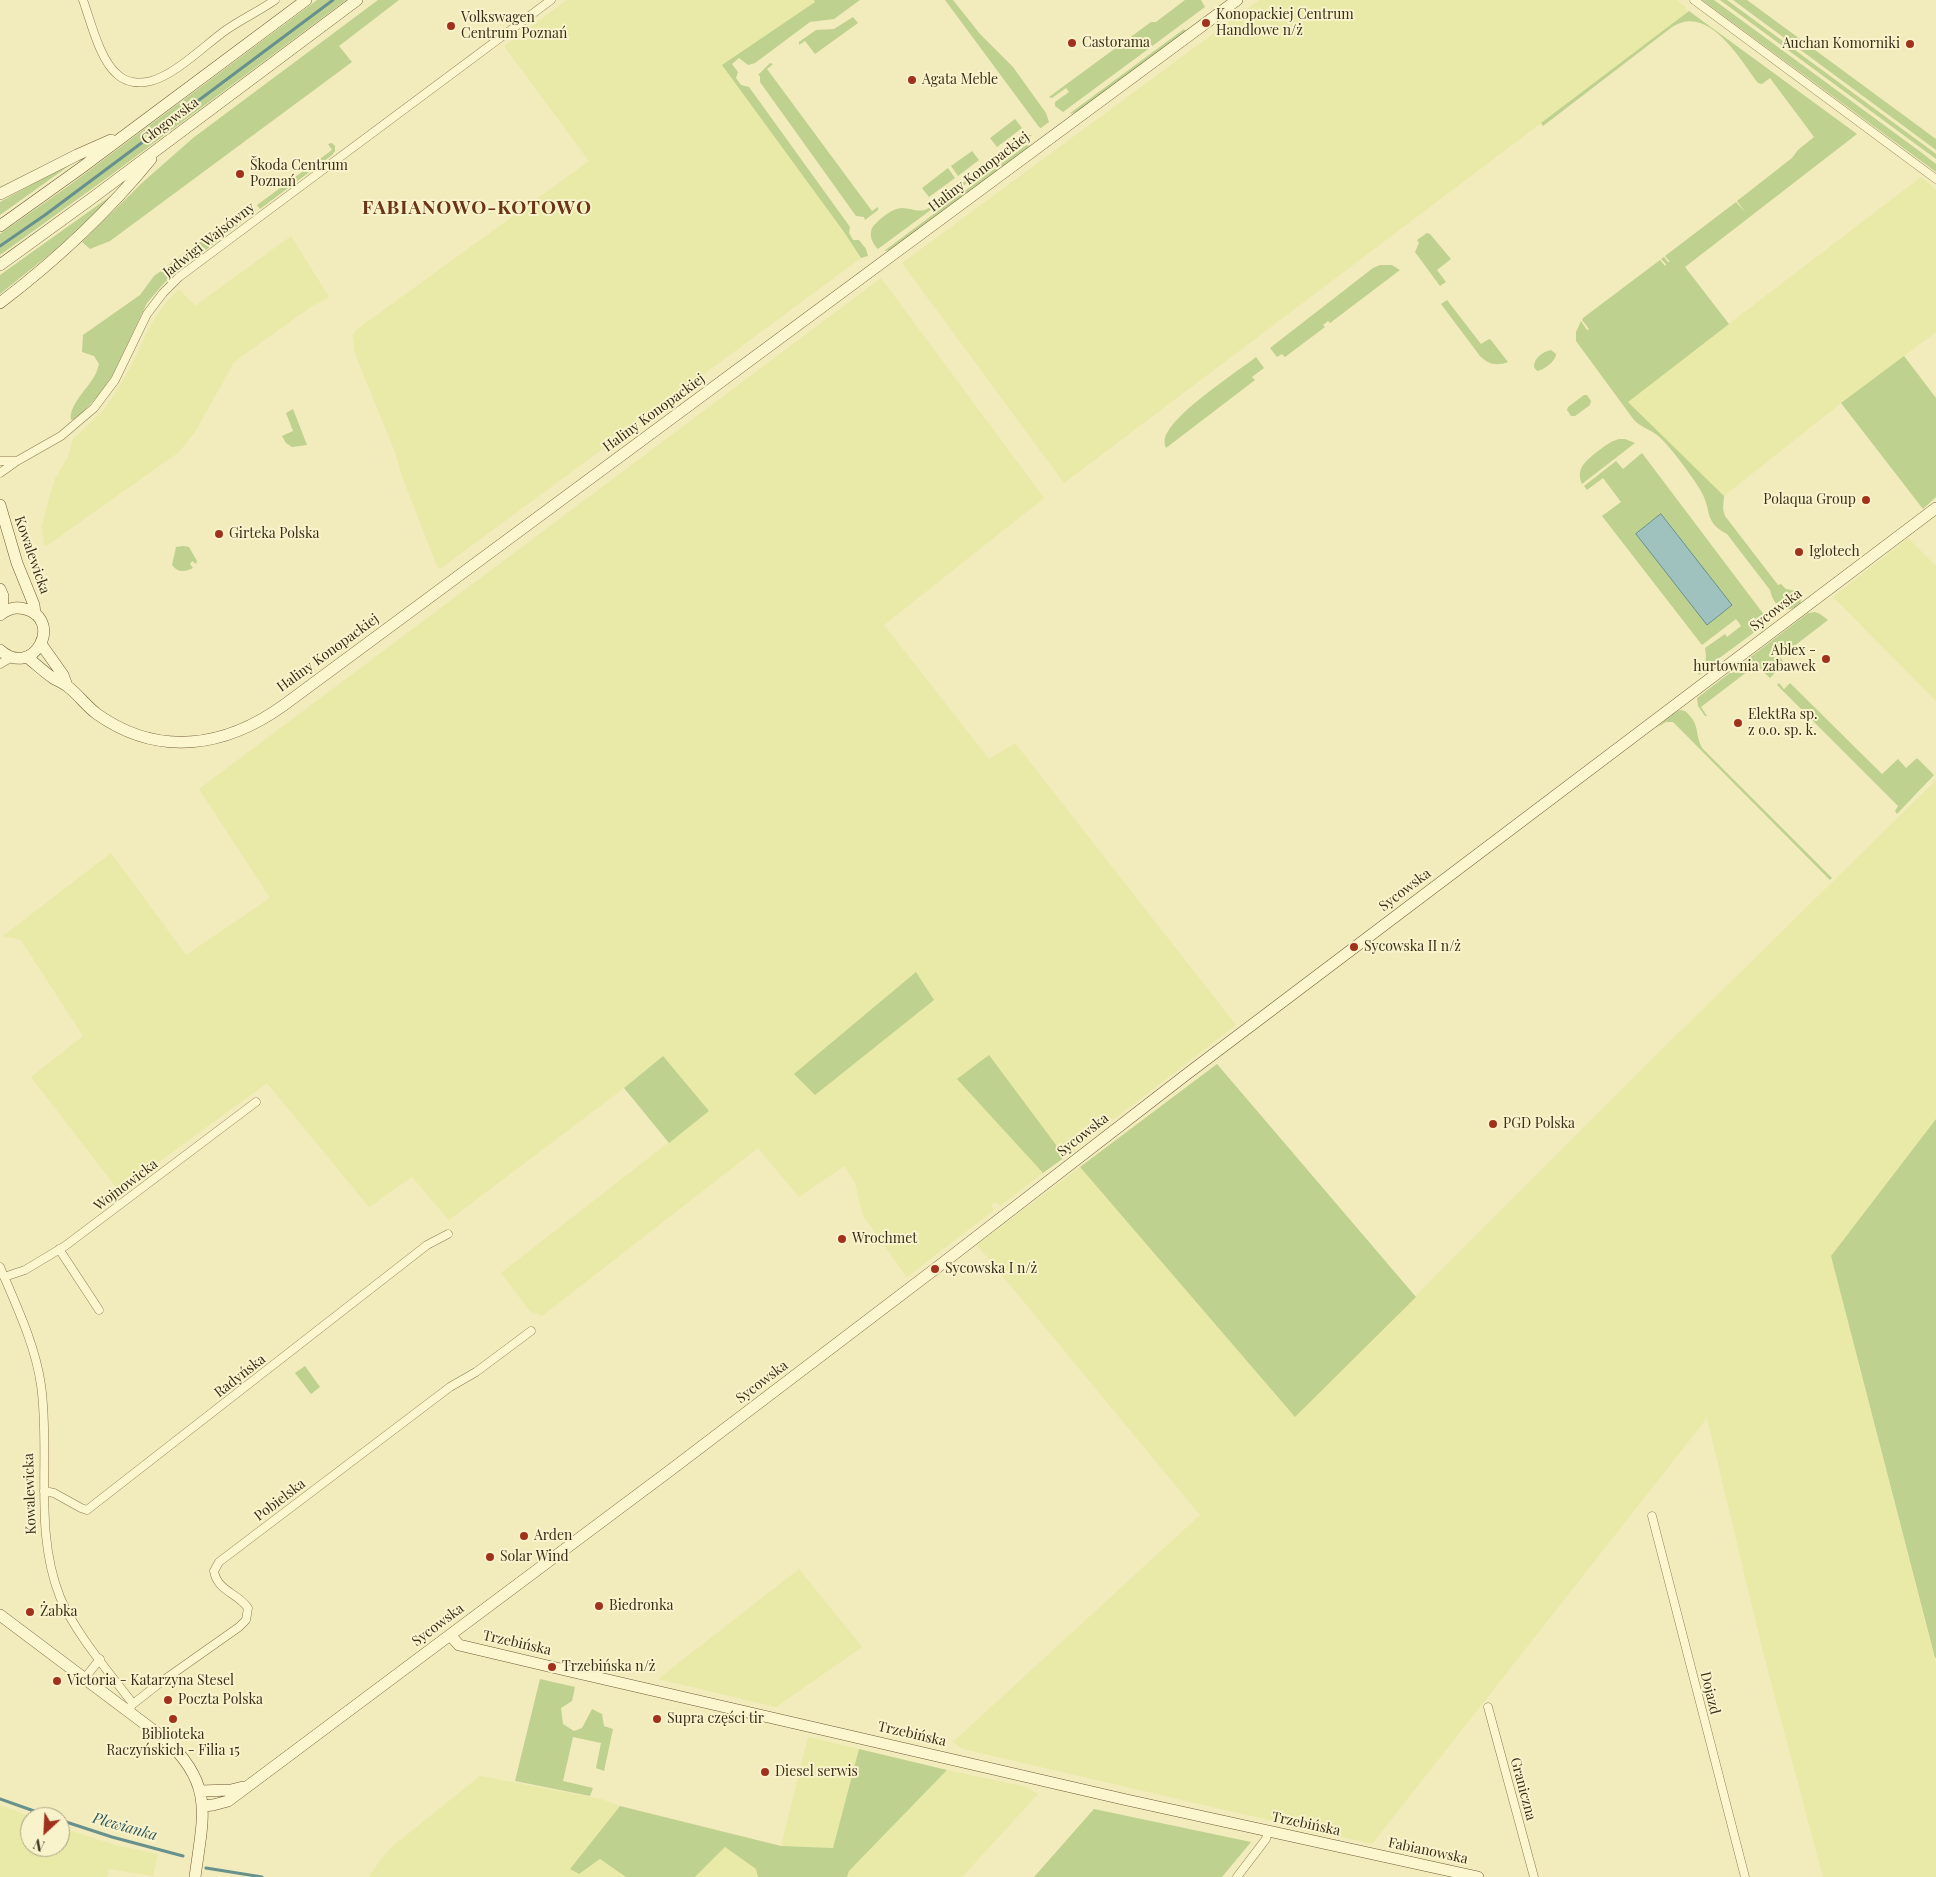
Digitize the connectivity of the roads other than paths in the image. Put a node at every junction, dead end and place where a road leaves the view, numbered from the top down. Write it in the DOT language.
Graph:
graph roads {
  1 [pos="83,0"];
  2 [pos="275,0"];
  3 [pos="306,0"];
  4 [pos="357,0"];
  5 [pos="552,0"];
  6 [pos="1236,0"];
  7 [pos="1694,0"];
  8 [pos="137,126"];
  9 [pos="166,143"];
  10 [pos="1936,179"];
  11 [pos="0,194"];
  12 [pos="0,226"];
  13 [pos="0,264"];
  14 [pos="0,303"];
  15 [pos="17,461"];
  16 [pos="0,462"];
  17 [pos="0,474"];
  18 [pos="0,505"];
  19 [pos="1936,508"];
  20 [pos="0,589"];
  21 [pos="1,614"];
  22 [pos="36,614"];
  23 [pos="41,644"];
  24 [pos="0,650"];
  25 [pos="27,656"];
  26 [pos="12,657"];
  27 [pos="0,664"];
  28 [pos="67,686"];
  29 [pos="256,1102"];
  30 [pos="448,1234"];
  31 [pos="59,1250"];
  32 [pos="0,1267"];
  33 [pos="4,1278"];
  34 [pos="99,1310"];
  35 [pos="531,1331"];
  36 [pos="44,1491"];
  37 [pos="1652,1516"];
  38 [pos="0,1615"];
  39 [pos="450,1635"];
  40 [pos="100,1659"];
  41 [pos="84,1679"];
  42 [pos="1488,1707"];
  43 [pos="130,1708"];
  44 [pos="248,1786"];
  45 [pos="200,1791"];
  46 [pos="203,1806"];
  47 [pos="1268,1831"];
  48 [pos="1371,1853"];
  49 [pos="195,1877"];
  50 [pos="1237,1877"];
  51 [pos="1478,1877"];
  52 [pos="1534,1877"];
  53 [pos="1745,1877"];
  1 -- 2 [label="street"];
  3 -- 8 [label="street, Głogowska"];
  4 -- 9 [label="street, Głogowska"];
  5 -- 15 [label="street, Jadwigi Wajsówny"];
  6 -- 28 [label="street, Haliny Konopackiej"];
  7 -- 10 [label="street"];
  8 -- 11 [label="street"];
  8 -- 12 [label="street, Głogowska"];
  9 -- 13 [label="street, Głogowska"];
  9 -- 14 [label="street"];
  15 -- 16 [label="street, Jadwigi Wajsówny"];
  15 -- 17 [label="street, Jadwigi Wajsówny"];
  18 -- 22 [label="street, Kowalewicka"];
  19 -- 39 [label="street, Sycowska"];
  20 -- 21 [label="street"];
  21 -- 22 [label="street"];
  22 -- 23 [label="street, Kowalewicka"];
  23 -- 25 [label="street"];
  23 -- 28 [label="street, Haliny Konopackiej"];
  24 -- 26 [label="street"];
  25 -- 26 [label="street"];
  25 -- 28 [label="street, Haliny Konopackiej"];
  26 -- 27 [label="street"];
  29 -- 31 [label="street, Wojnowicka"];
  30 -- 36 [label="street, Radyńska"];
  31 -- 33 [label="street, Wojnowicka"];
  31 -- 34 [label="street"];
  32 -- 33 [label="street, Kowalewicka"];
  33 -- 36 [label="street, Kowalewicka"];
  35 -- 43 [label="street, Pobielska"];
  36 -- 40 [label="street, Kowalewicka"];
  37 -- 53 [label="street, Dojazd"];
  38 -- 41 [label="street"];
  39 -- 44 [label="street, Sycowska"];
  39 -- 47 [label="street, Trzebińska"];
  40 -- 41 [label="street"];
  40 -- 43 [label="street, Kowalewicka"];
  41 -- 43 [label="street"];
  42 -- 52 [label="street, Graniczna"];
  43 -- 45 [label="street"];
  44 -- 45 [label="street, Sycowska"];
  44 -- 46 [label="street, Sycowska"];
  45 -- 46 [label="street"];
  46 -- 49 [label="street"];
  47 -- 48 [label="street, Trzebińska"];
  47 -- 50 [label="street"];
  48 -- 51 [label="street, Fabianowska"];
}
